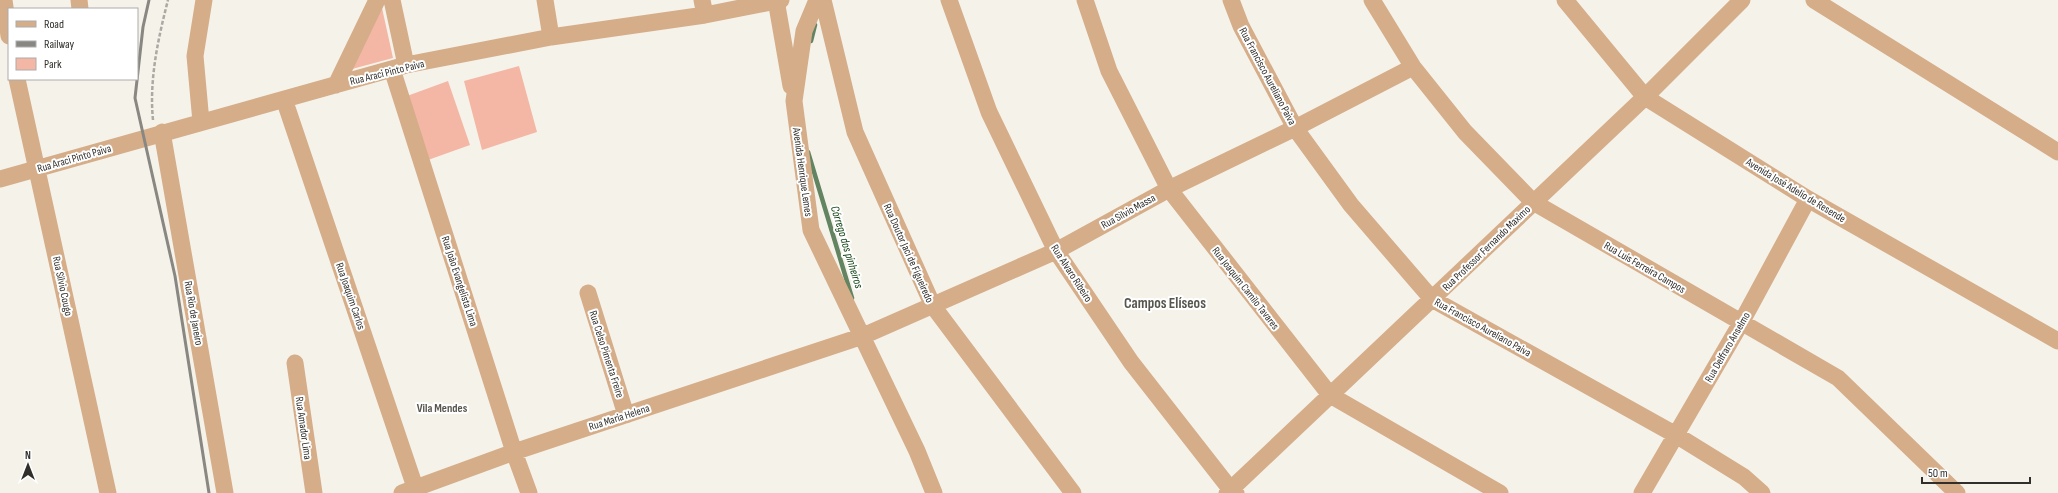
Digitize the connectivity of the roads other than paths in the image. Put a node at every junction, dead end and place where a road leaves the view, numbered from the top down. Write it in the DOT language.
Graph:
graph roads {
  1 [pos="4,0"];
  2 [pos="204,0"];
  3 [pos="377,0"];
  4 [pos="392,0"];
  5 [pos="545,0"];
  6 [pos="778,0"];
  7 [pos="817,0"];
  8 [pos="823,0"];
  9 [pos="949,0"];
  10 [pos="1085,0"];
  11 [pos="1231,0"];
  12 [pos="1372,0"];
  13 [pos="1565,0"];
  14 [pos="1742,0"];
  15 [pos="1814,0"];
  16 [pos="704,7"];
  17 [pos="8,29"];
  18 [pos="551,37"];
  19 [pos="399,67"];
  20 [pos="1413,67"];
  21 [pos="17,80"];
  22 [pos="336,84"];
  23 [pos="1645,97"];
  24 [pos="284,99"];
  25 [pos="794,101"];
  26 [pos="201,122"];
  27 [pos="1296,128"];
  28 [pos="162,132"];
  29 [pos="2058,152"];
  30 [pos="38,168"];
  31 [pos="0,179"];
  32 [pos="1169,189"];
  33 [pos="1808,199"];
  34 [pos="1534,202"];
  35 [pos="1056,251"];
  36 [pos="588,293"];
  37 [pos="1432,299"];
  38 [pos="933,306"];
  39 [pos="1741,323"];
  40 [pos="863,336"];
  41 [pos="2058,341"];
  42 [pos="838,345"];
  43 [pos="295,363"];
  44 [pos="1330,395"];
  45 [pos="626,415"];
  46 [pos="1676,435"];
  47 [pos="514,452"];
  48 [pos="412,491"];
  49 [pos="1231,492"];
  50 [pos="108,493"];
  51 [pos="225,493"];
  52 [pos="314,493"];
  53 [pos="529,493"];
  54 [pos="934,493"];
  55 [pos="1073,493"];
  56 [pos="1500,493"];
  57 [pos="1642,493"];
  58 [pos="1762,493"];
  59 [pos="1957,493"];
  1 -- 17 [label="street"];
  2 -- 26 [label="street"];
  3 -- 22 [label="street"];
  4 -- 19 [label="street, Rua João Evangelista Lima"];
  5 -- 18 [label="street"];
  6 -- 16 [label="street, Rua Araci Pinto Paiva"];
  6 -- 25 [label="street"];
  7 -- 25 [label="street, Avenida Henrique Lemes"];
  8 -- 38 [label="street, Rua Doutor Jaci de Figueiredo"];
  9 -- 35 [label="street, Rua Alvaro Ribeiro"];
  10 -- 32 [label="street, Rua Joaquim Camilo Tavares"];
  11 -- 27 [label="street, Rua Francisco Aureliano Paiva"];
  12 -- 20 [label="street, Rua Luis Ferreira Campos"];
  13 -- 23 [label="street, Avenida José Adelio de Resende"];
  14 -- 23 [label="street, Rua Professor Fernando Maximo"];
  15 -- 29 [label="street"];
  16 -- 18 [label="street, Rua Araci Pinto Paiva"];
  18 -- 19 [label="street, Rua Araci Pinto Paiva"];
  19 -- 22 [label="street, Rua Araci Pinto Paiva"];
  19 -- 47 [label="street, Rua João Evangelista Lima"];
  20 -- 27 [label="street, Rua Silvio Massa"];
  20 -- 34 [label="street, Rua Luis Ferreira Campos"];
  21 -- 30 [label="street, Rua Silvio Cougo"];
  22 -- 24 [label="street, Rua Araci Pinto Paiva"];
  23 -- 33 [label="street, Avenida José Adelio de Resende"];
  23 -- 34 [label="street, Rua Professor Fernando Maximo"];
  24 -- 26 [label="street, Rua Araci Pinto Paiva"];
  24 -- 48 [label="street, Rua Joaquim Carlos"];
  25 -- 40 [label="street, Avenida Henrique Lemes"];
  26 -- 28 [label="street, Rua Araci Pinto Paiva"];
  27 -- 32 [label="street, Rua Silvio Massa"];
  27 -- 37 [label="street, Rua Francisco Aureliano Paiva"];
  28 -- 30 [label="street, Rua Araci Pinto Paiva"];
  28 -- 51 [label="street, Rua Rio de Janeiro"];
  30 -- 31 [label="street, Rua Araci Pinto Paiva"];
  30 -- 50 [label="street, Rua Silvio Cougo"];
  32 -- 35 [label="street, Rua Silvio Massa"];
  32 -- 44 [label="street, Rua Joaquim Camilo Tavares"];
  33 -- 39 [label="street, Rua Delfraro Anselmo"];
  33 -- 41 [label="street, Avenida José Adelio de Resende"];
  34 -- 37 [label="street, Rua Professor Fernando Maximo"];
  34 -- 39 [label="street, Rua Luis Ferreira Campos"];
  35 -- 38 [label="street, Rua Silvio Massa"];
  35 -- 49 [label="street, Rua Alvaro Ribeiro"];
  36 -- 45 [label="street, Rua Celso Pimenta Freire"];
  37 -- 44 [label="street, Rua Professor Fernando Maximo"];
  37 -- 46 [label="street, Rua Francisco Aureliano Paiva"];
  38 -- 40 [label="street, Rua Silvio Massa"];
  38 -- 55 [label="street, Rua Doutor Jaci de Figueiredo"];
  39 -- 46 [label="street, Rua Delfraro Anselmo"];
  39 -- 59 [label="street, Rua Luis Ferreira Campos"];
  40 -- 42 [label="street, Rua Silvio Massa"];
  40 -- 54 [label="street, Avenida Henrique Lemes"];
  42 -- 45 [label="street, Rua Maria Helena"];
  43 -- 52 [label="street, Rua Amador Lima"];
  44 -- 49 [label="street, Rua Professor Fernando Maximo"];
  44 -- 56 [label="street, Rua Joaquim Camilo Tavares"];
  45 -- 47 [label="street, Rua Maria Helena"];
  46 -- 57 [label="street, Rua Delfraro Anselmo"];
  46 -- 58 [label="street, Rua Francisco Aureliano Paiva"];
  47 -- 48 [label="street, Rua Maria Helena"];
  47 -- 53 [label="street, Rua João Evangelista Lima"];
}
